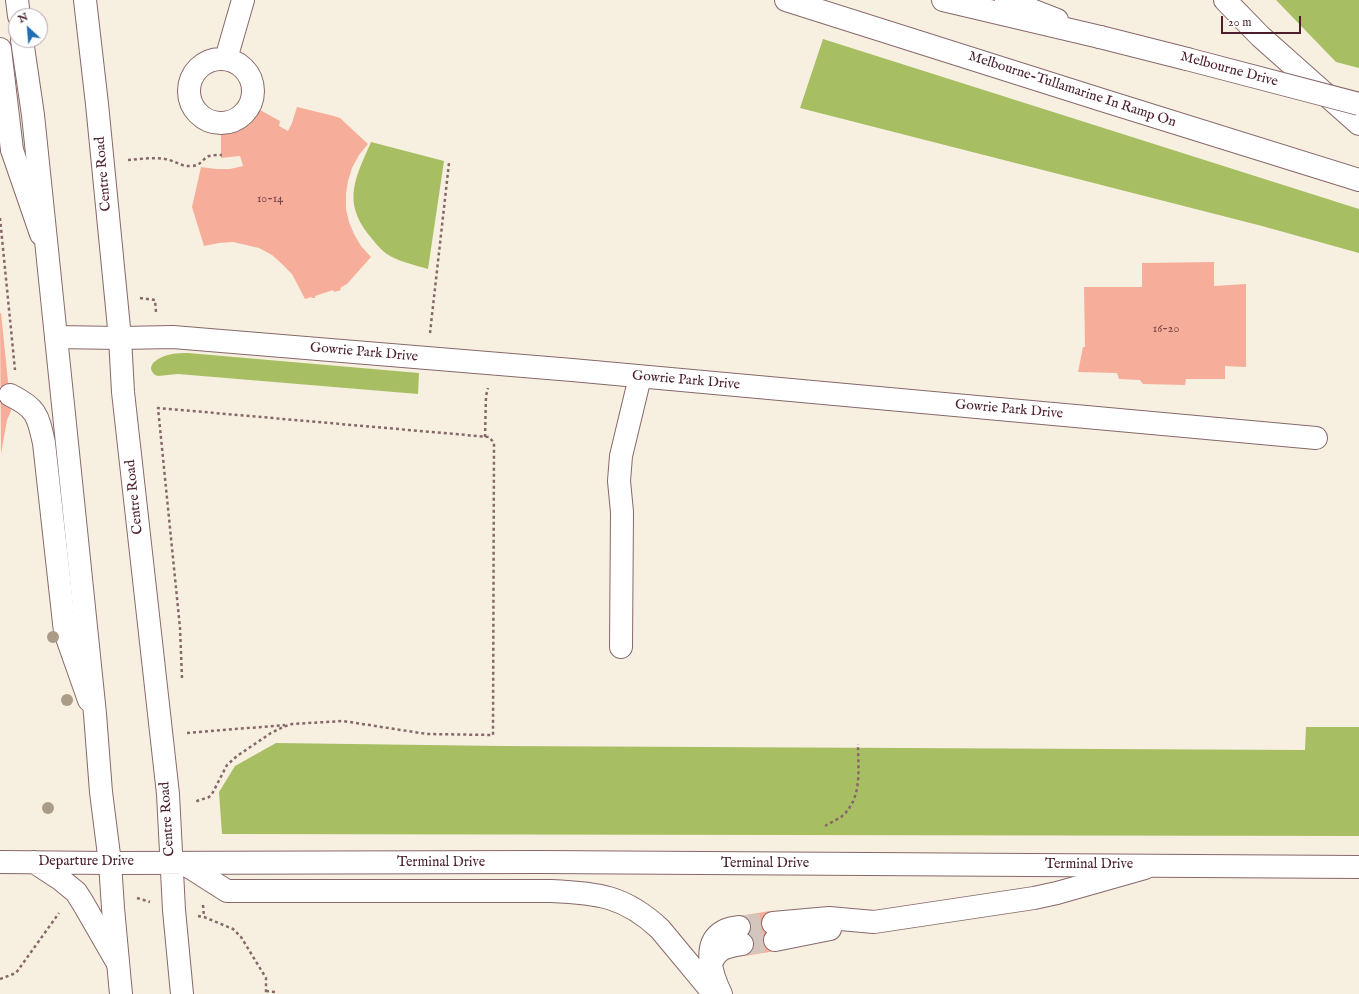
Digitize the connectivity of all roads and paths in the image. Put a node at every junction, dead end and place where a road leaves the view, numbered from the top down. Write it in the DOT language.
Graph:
graph roads {
  1 [pos="85,0"];
  2 [pos="243,0"];
  3 [pos="786,0"];
  4 [pos="943,0"];
  5 [pos="1006,0"];
  6 [pos="1225,0"];
  7 [pos="1100,37"];
  8 [pos="23,48"];
  9 [pos="0,49"];
  10 [pos="226,59"];
  11 [pos="1359,104"];
  12 [pos="1359,124"];
  13 [pos="222,155"];
  14 [pos="122,161"];
  15 [pos="449,163"];
  16 [pos="1357,179"];
  17 [pos="0,218"];
  18 [pos="47,252"];
  19 [pos="430,335"];
  20 [pos="56,337"];
  21 [pos="120,338"];
  22 [pos="491,364"];
  23 [pos="15,370"];
  24 [pos="646,378"];
  25 [pos="10,395"];
  26 [pos="485,437"];
  27 [pos="1316,438"];
  28 [pos="621,647"];
  29 [pos="182,681"];
  30 [pos="95,714"];
  31 [pos="292,724"];
  32 [pos="184,733"];
  33 [pos="858,744"];
  34 [pos="194,808"];
  35 [pos="825,826"];
  36 [pos="0,862"];
  37 [pos="34,862"];
  38 [pos="110,863"];
  39 [pos="177,863"];
  40 [pos="1152,866"];
  41 [pos="1359,867"];
  42 [pos="202,900"];
  43 [pos="204,917"];
  44 [pos="774,932"];
  45 [pos="741,936"];
  46 [pos="118,962"];
  47 [pos="266,993"];
  48 [pos="117,994"];
  49 [pos="182,994"];
  50 [pos="276,994"];
  51 [pos="714,994"];
  52 [pos="721,994"];
  1 -- 21 [label="main road, Centre Road"];
  2 -- 10 [label="main road"];
  3 -- 16 [label="main road, Melbourne-Tullamarine In Ramp On"];
  4 -- 7 [label="main road, Melbourne Drive"];
  5 -- 7 [label="main road, Melbourne Drive"];
  6 -- 12 [label="main road"];
  7 -- 11 [label="main road, Melbourne Drive, bridge"];
  8 -- 18 [label="main road"];
  9 -- 18 [label="main road"];
  13 -- 14 [label="path"];
  15 -- 19 [label="path"];
  17 -- 23 [label="path"];
  18 -- 20 [label="main road"];
  20 -- 21 [label="main road, Gowrie Park Drive"];
  20 -- 30 [label="main road"];
  21 -- 22 [label="main road, Gowrie Park Drive"];
  21 -- 39 [label="main road, Centre Road"];
  22 -- 24 [label="main road, Gowrie Park Drive"];
  22 -- 26 [label="path"];
  24 -- 27 [label="main road, Gowrie Park Drive"];
  24 -- 28 [label="main road"];
  25 -- 30 [label="main road"];
  26 -- 29 [label="path"];
  26 -- 31 [label="path"];
  30 -- 38 [label="main road"];
  31 -- 32 [label="path"];
  31 -- 34 [label="path"];
  33 -- 35 [label="path"];
  36 -- 37 [label="main road, Departure Drive"];
  37 -- 38 [label="main road, Departure Drive"];
  37 -- 46 [label="main road"];
  38 -- 39 [label="main road, Departure Drive"];
  38 -- 46 [label="main road"];
  39 -- 40 [label="main road, Terminal Drive"];
  39 -- 49 [label="main road, Centre Road"];
  39 -- 51 [label="main road"];
  40 -- 41 [label="main road, Terminal Drive"];
  40 -- 44 [label="main road"];
  42 -- 43 [label="path"];
  45 -- 52 [label="main road"];
  46 -- 48 [label="main road"];
  47 -- 50 [label="path"];
}
